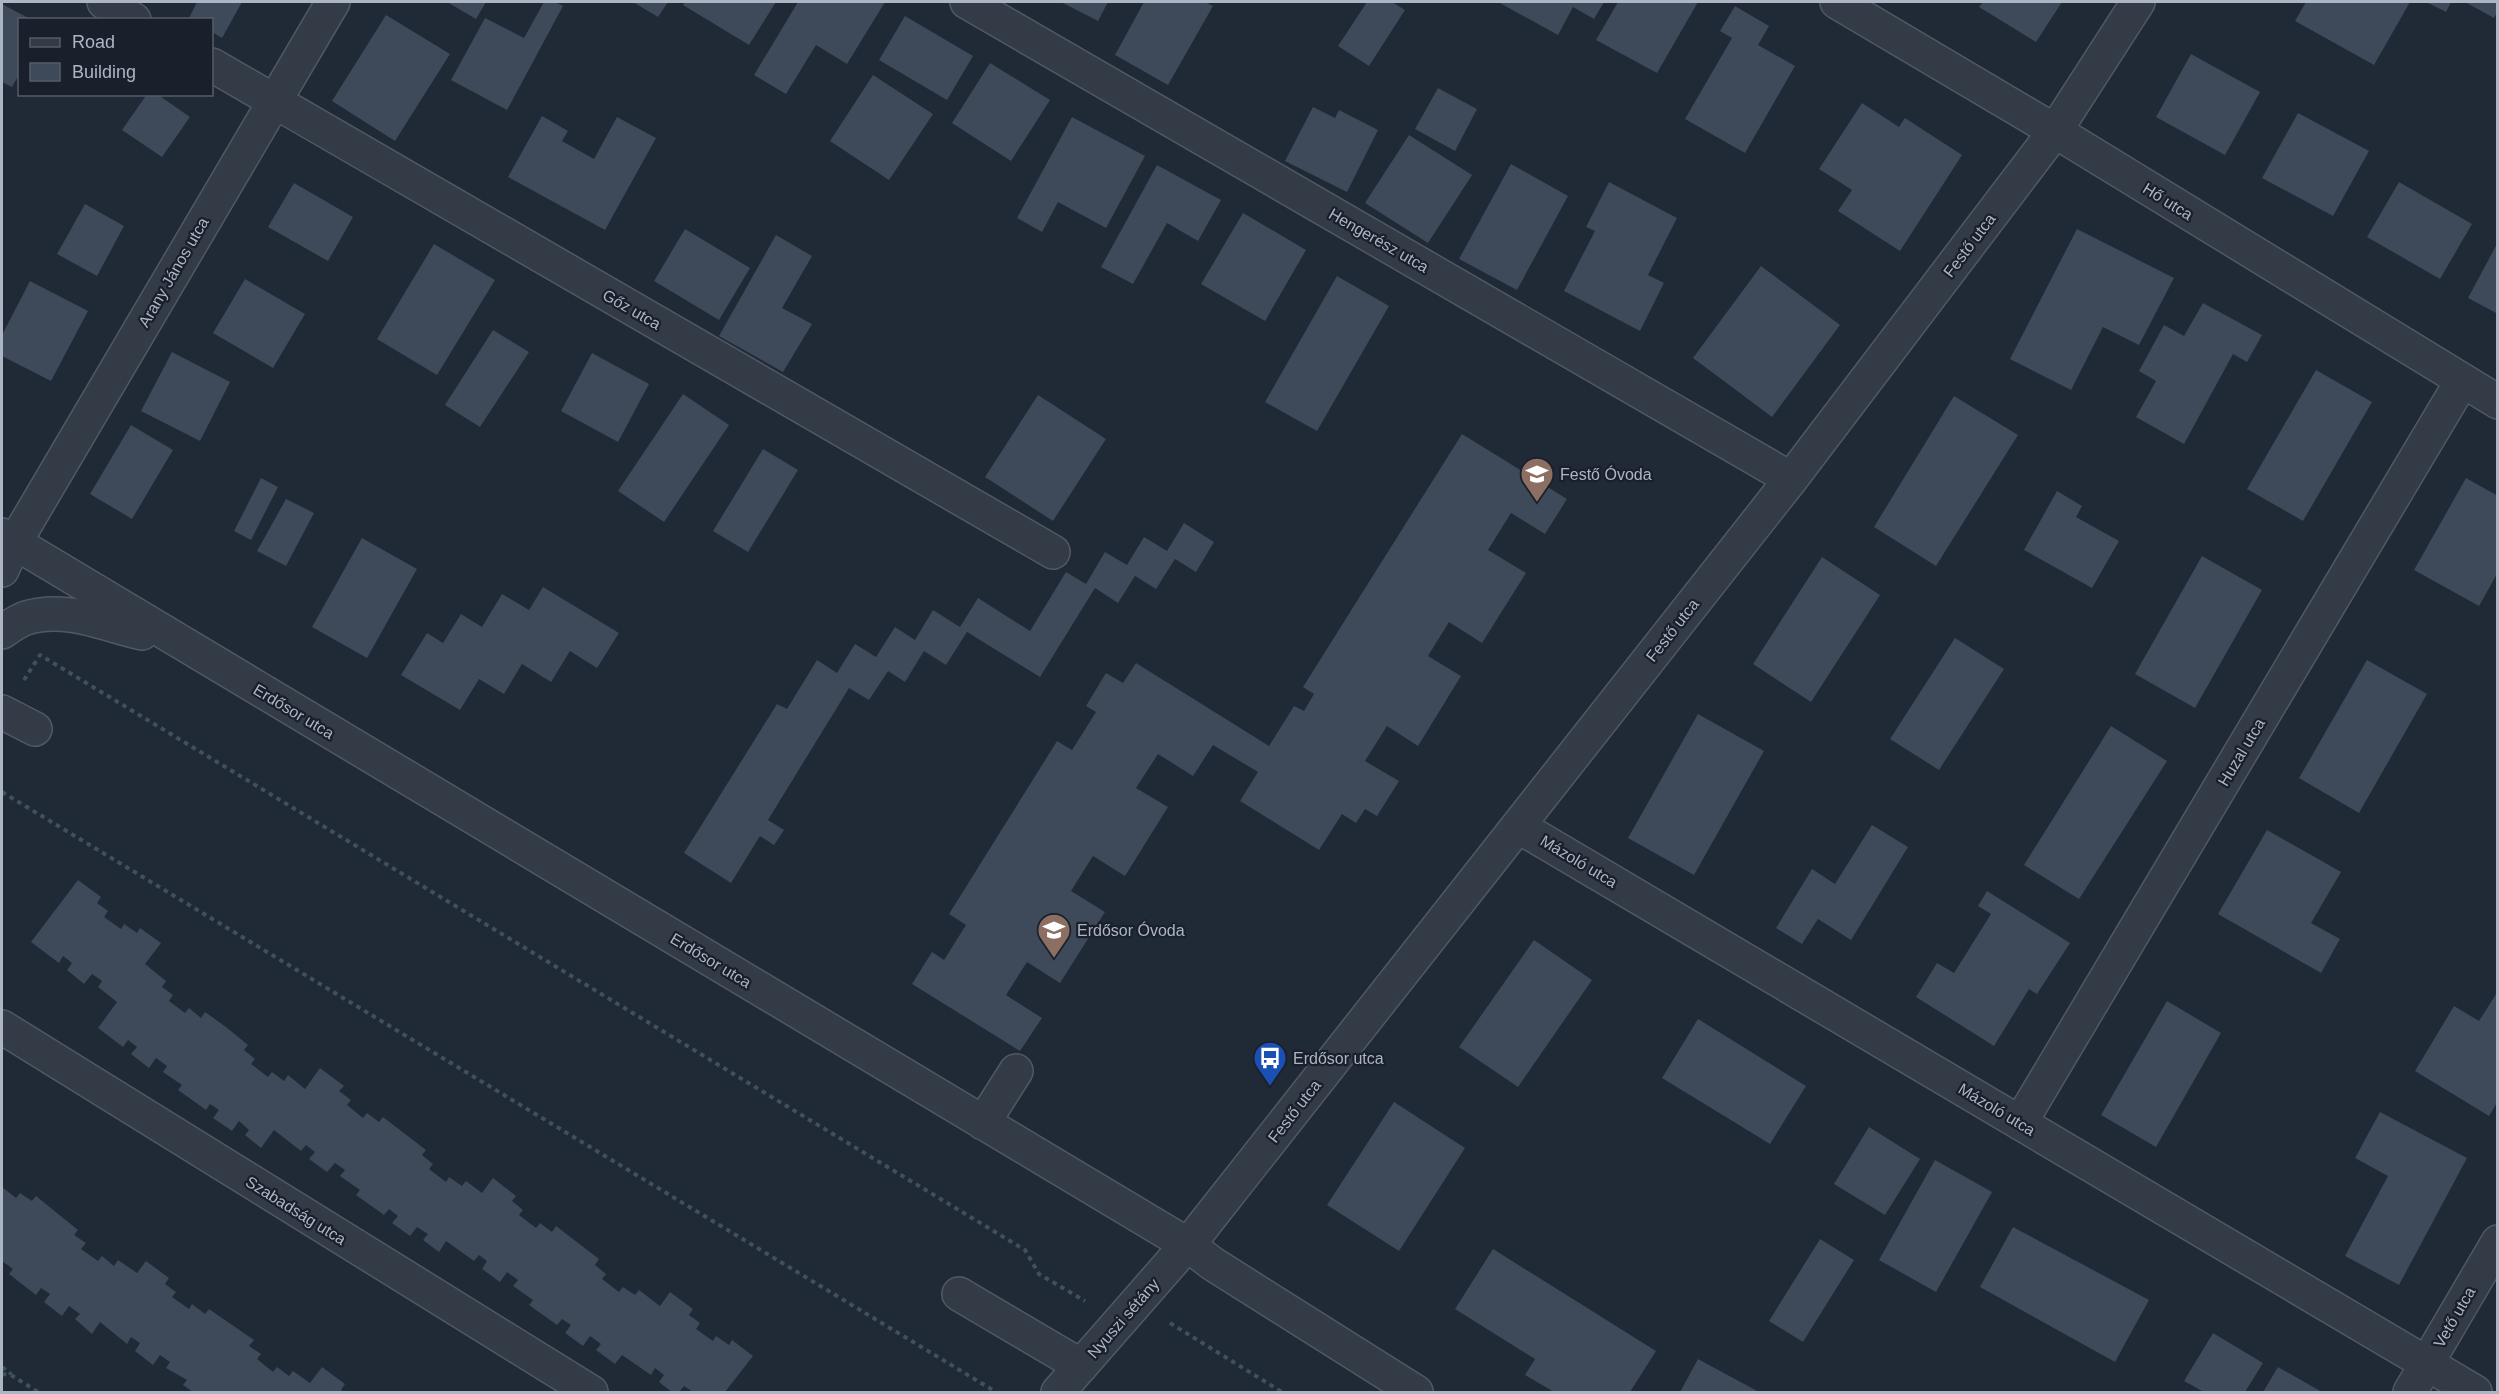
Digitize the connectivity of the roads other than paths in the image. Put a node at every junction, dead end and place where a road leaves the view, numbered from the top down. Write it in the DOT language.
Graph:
graph roads {
  1 [pos="104,2"];
  2 [pos="333,2"];
  3 [pos="967,2"];
  4 [pos="1837,2"];
  5 [pos="2138,2"];
  6 [pos="132,18"];
  7 [pos="213,66"];
  8 [pos="273,101"];
  9 [pos="2055,131"];
  10 [pos="2462,381"];
  11 [pos="2498,402"];
  12 [pos="1791,479"];
  13 [pos="6,549"];
  14 [pos="1053,552"];
  15 [pos="2,632"];
  16 [pos="178,642"];
  17 [pos="2,713"];
  18 [pos="35,729"];
  19 [pos="1518,826"];
  20 [pos="2,1027"];
  21 [pos="1016,1071"];
  22 [pos="983,1123"];
  23 [pos="2020,1123"];
  24 [pos="2498,1242"];
  25 [pos="1188,1245"];
  26 [pos="959,1294"];
  27 [pos="2427,1363"];
  28 [pos="1081,1366"];
  29 [pos="591,1392"];
  30 [pos="1058,1392"];
  31 [pos="1416,1392"];
  32 [pos="2410,1392"];
  33 [pos="2475,1392"];
  1 -- 6 [label="street"];
  2 -- 8 [label="street, Arany János utca"];
  3 -- 12 [label="street, Hengerész utca"];
  4 -- 9 [label="street, Hő utca"];
  5 -- 9 [label="street, Festő utca"];
  7 -- 8 [label="street, Gőz utca"];
  8 -- 13 [label="street, Arany János utca"];
  8 -- 14 [label="street, Gőz utca"];
  9 -- 10 [label="street, Hő utca"];
  9 -- 12 [label="street, Festő utca"];
  10 -- 11 [label="street, Hő utca"];
  10 -- 23 [label="street, Huzal utca"];
  12 -- 19 [label="street, Festő utca"];
  13 -- 16 [label="street, Erdősor utca"];
  15 -- 16 [label="street"];
  16 -- 22 [label="street, Erdősor utca"];
  17 -- 18 [label="street"];
  19 -- 23 [label="street, Mázoló utca"];
  19 -- 25 [label="street, Festő utca"];
  20 -- 29 [label="street, Szabadság utca"];
  21 -- 22 [label="street"];
  22 -- 25 [label="street, Erdősor utca"];
  23 -- 27 [label="street, Mázoló utca"];
  24 -- 27 [label="street, Vető utca"];
  25 -- 28 [label="street, Nyuszi sétány"];
  25 -- 31 [label="street, Erdősor utca"];
  26 -- 28 [label="street"];
  27 -- 32 [label="street, Vető utca"];
  27 -- 33 [label="street, Mázoló utca"];
  28 -- 30 [label="street, Nyuszi sétány"];
}
